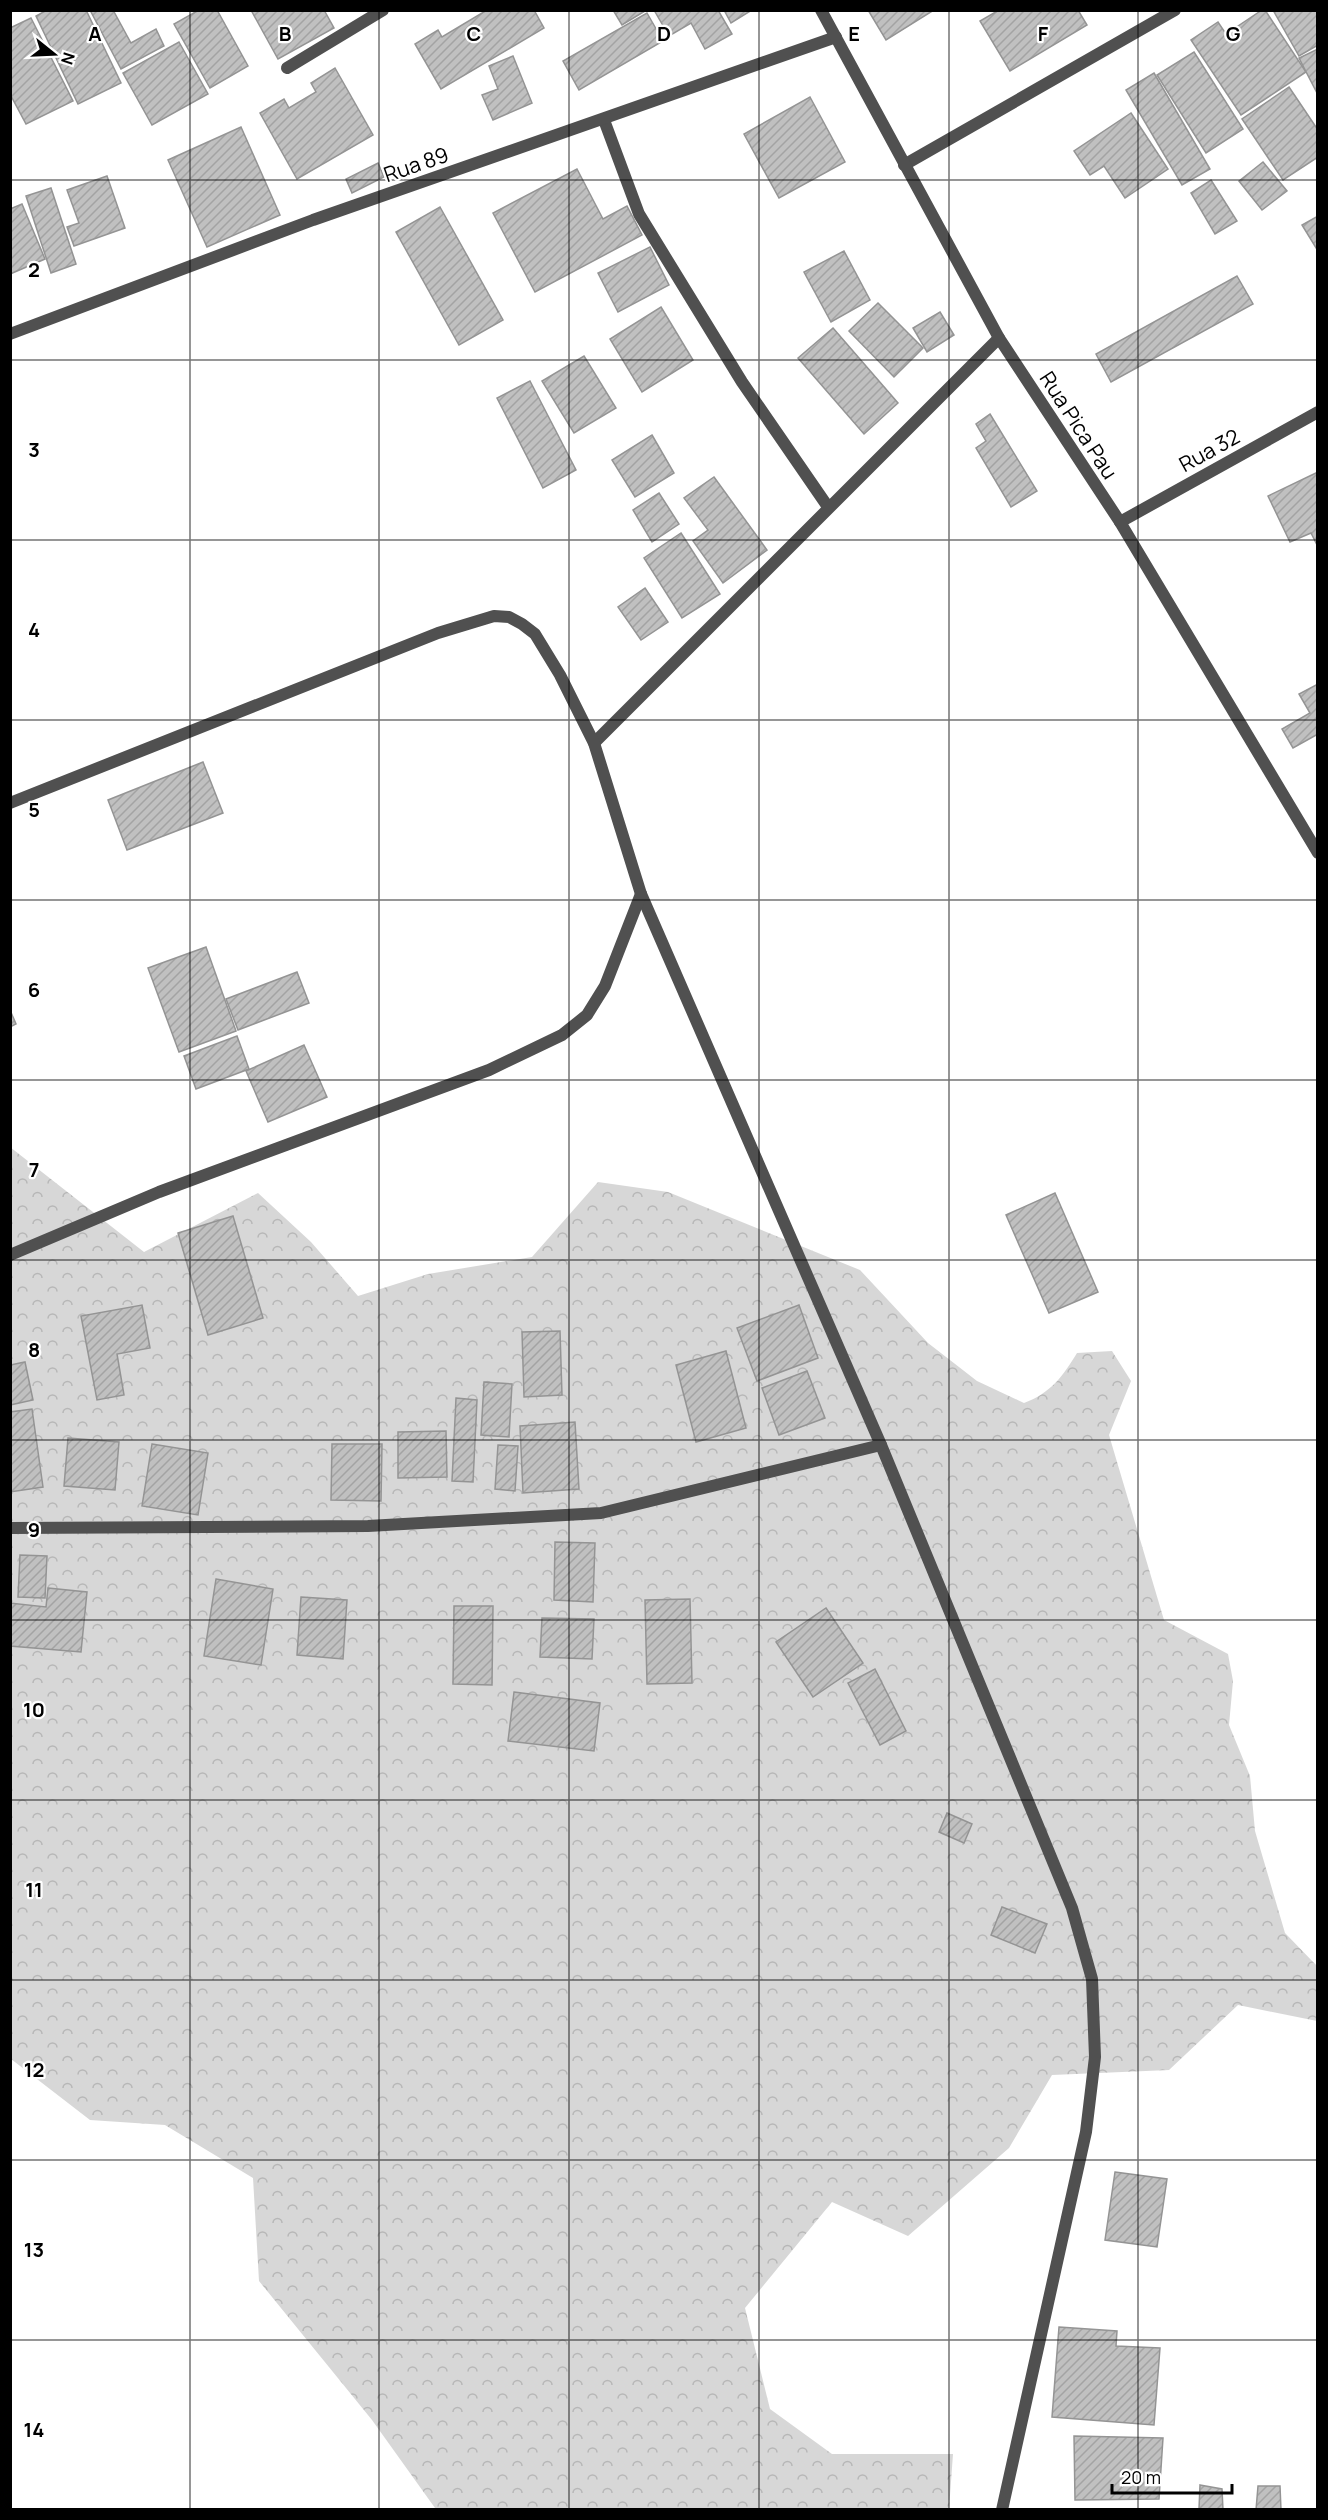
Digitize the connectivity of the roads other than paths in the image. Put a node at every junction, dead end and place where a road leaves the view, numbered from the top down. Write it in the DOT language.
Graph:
graph roads {
  1 [pos="383,10"];
  2 [pos="820,10"];
  3 [pos="1175,10"];
  4 [pos="836,37"];
  5 [pos="287,68"];
  6 [pos="604,120"];
  7 [pos="904,165"];
  8 [pos="10,334"];
  9 [pos="999,338"];
  10 [pos="1317,412"];
  11 [pos="828,507"];
  12 [pos="1120,522"];
  13 [pos="594,743"];
  14 [pos="10,803"];
  15 [pos="1317,854"];
  16 [pos="641,894"];
  17 [pos="10,1255"];
  18 [pos="881,1444"];
  19 [pos="10,1528"];
  20 [pos="1002,2510"];
  1 -- 5 [label="street"];
  2 -- 4 [label="street, Rua Pica Pau"];
  3 -- 7 [label="street"];
  4 -- 6 [label="street, Rua 89"];
  4 -- 7 [label="street, Rua Pica Pau"];
  6 -- 8 [label="street, Rua 89"];
  6 -- 11 [label="street"];
  7 -- 9 [label="street, Rua Pica Pau"];
  9 -- 11 [label="street"];
  9 -- 12 [label="street, Rua Pica Pau"];
  10 -- 12 [label="street, Rua 32"];
  11 -- 13 [label="street"];
  12 -- 15 [label="street, Rua Pica Pau"];
  13 -- 14 [label="street"];
  13 -- 16 [label="street"];
  16 -- 17 [label="street"];
  16 -- 18 [label="street"];
  18 -- 19 [label="street"];
  18 -- 20 [label="street"];
}
